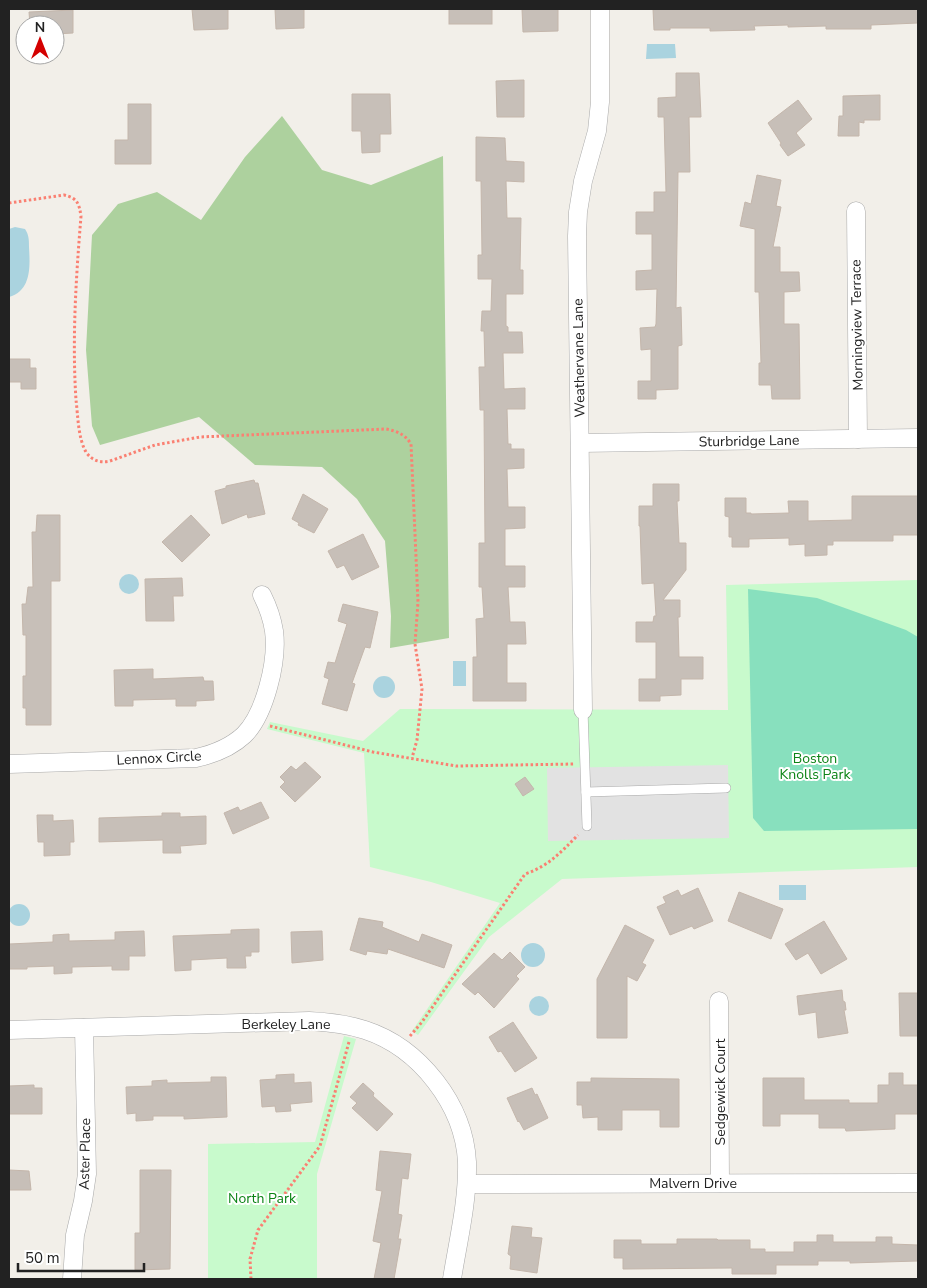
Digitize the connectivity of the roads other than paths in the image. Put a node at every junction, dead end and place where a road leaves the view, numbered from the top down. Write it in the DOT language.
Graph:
graph roads {
  1 [pos="600,9"];
  2 [pos="856,211"];
  3 [pos="918,438"];
  4 [pos="858,439"];
  5 [pos="580,443"];
  6 [pos="262,595"];
  7 [pos="584,710"];
  8 [pos="9,764"];
  9 [pos="726,788"];
  10 [pos="586,792"];
  11 [pos="587,826"];
  12 [pos="719,1001"];
  13 [pos="84,1028"];
  14 [pos="9,1030"];
  15 [pos="720,1183"];
  16 [pos="918,1183"];
  17 [pos="467,1184"];
  18 [pos="72,1279"];
  19 [pos="452,1279"];
  1 -- 5 [label="street, Weathervane Lane"];
  2 -- 4 [label="street, Morningview Terrace"];
  3 -- 4 [label="street, Sturbridge Lane"];
  4 -- 5 [label="street, Sturbridge Lane"];
  5 -- 7 [label="street, Weathervane Lane"];
  6 -- 8 [label="street, Lennox Circle"];
  7 -- 10 [label="lane"];
  9 -- 10 [label="lane"];
  10 -- 11 [label="lane"];
  12 -- 15 [label="street, Sedgewick Court"];
  13 -- 14 [label="street, Berkeley Lane"];
  13 -- 17 [label="street, Berkeley Lane"];
  13 -- 18 [label="street, Aster Place"];
  15 -- 16 [label="street, Malvern Drive"];
  15 -- 17 [label="street, Malvern Drive"];
  17 -- 19 [label="street, Berkeley Lane"];
}
